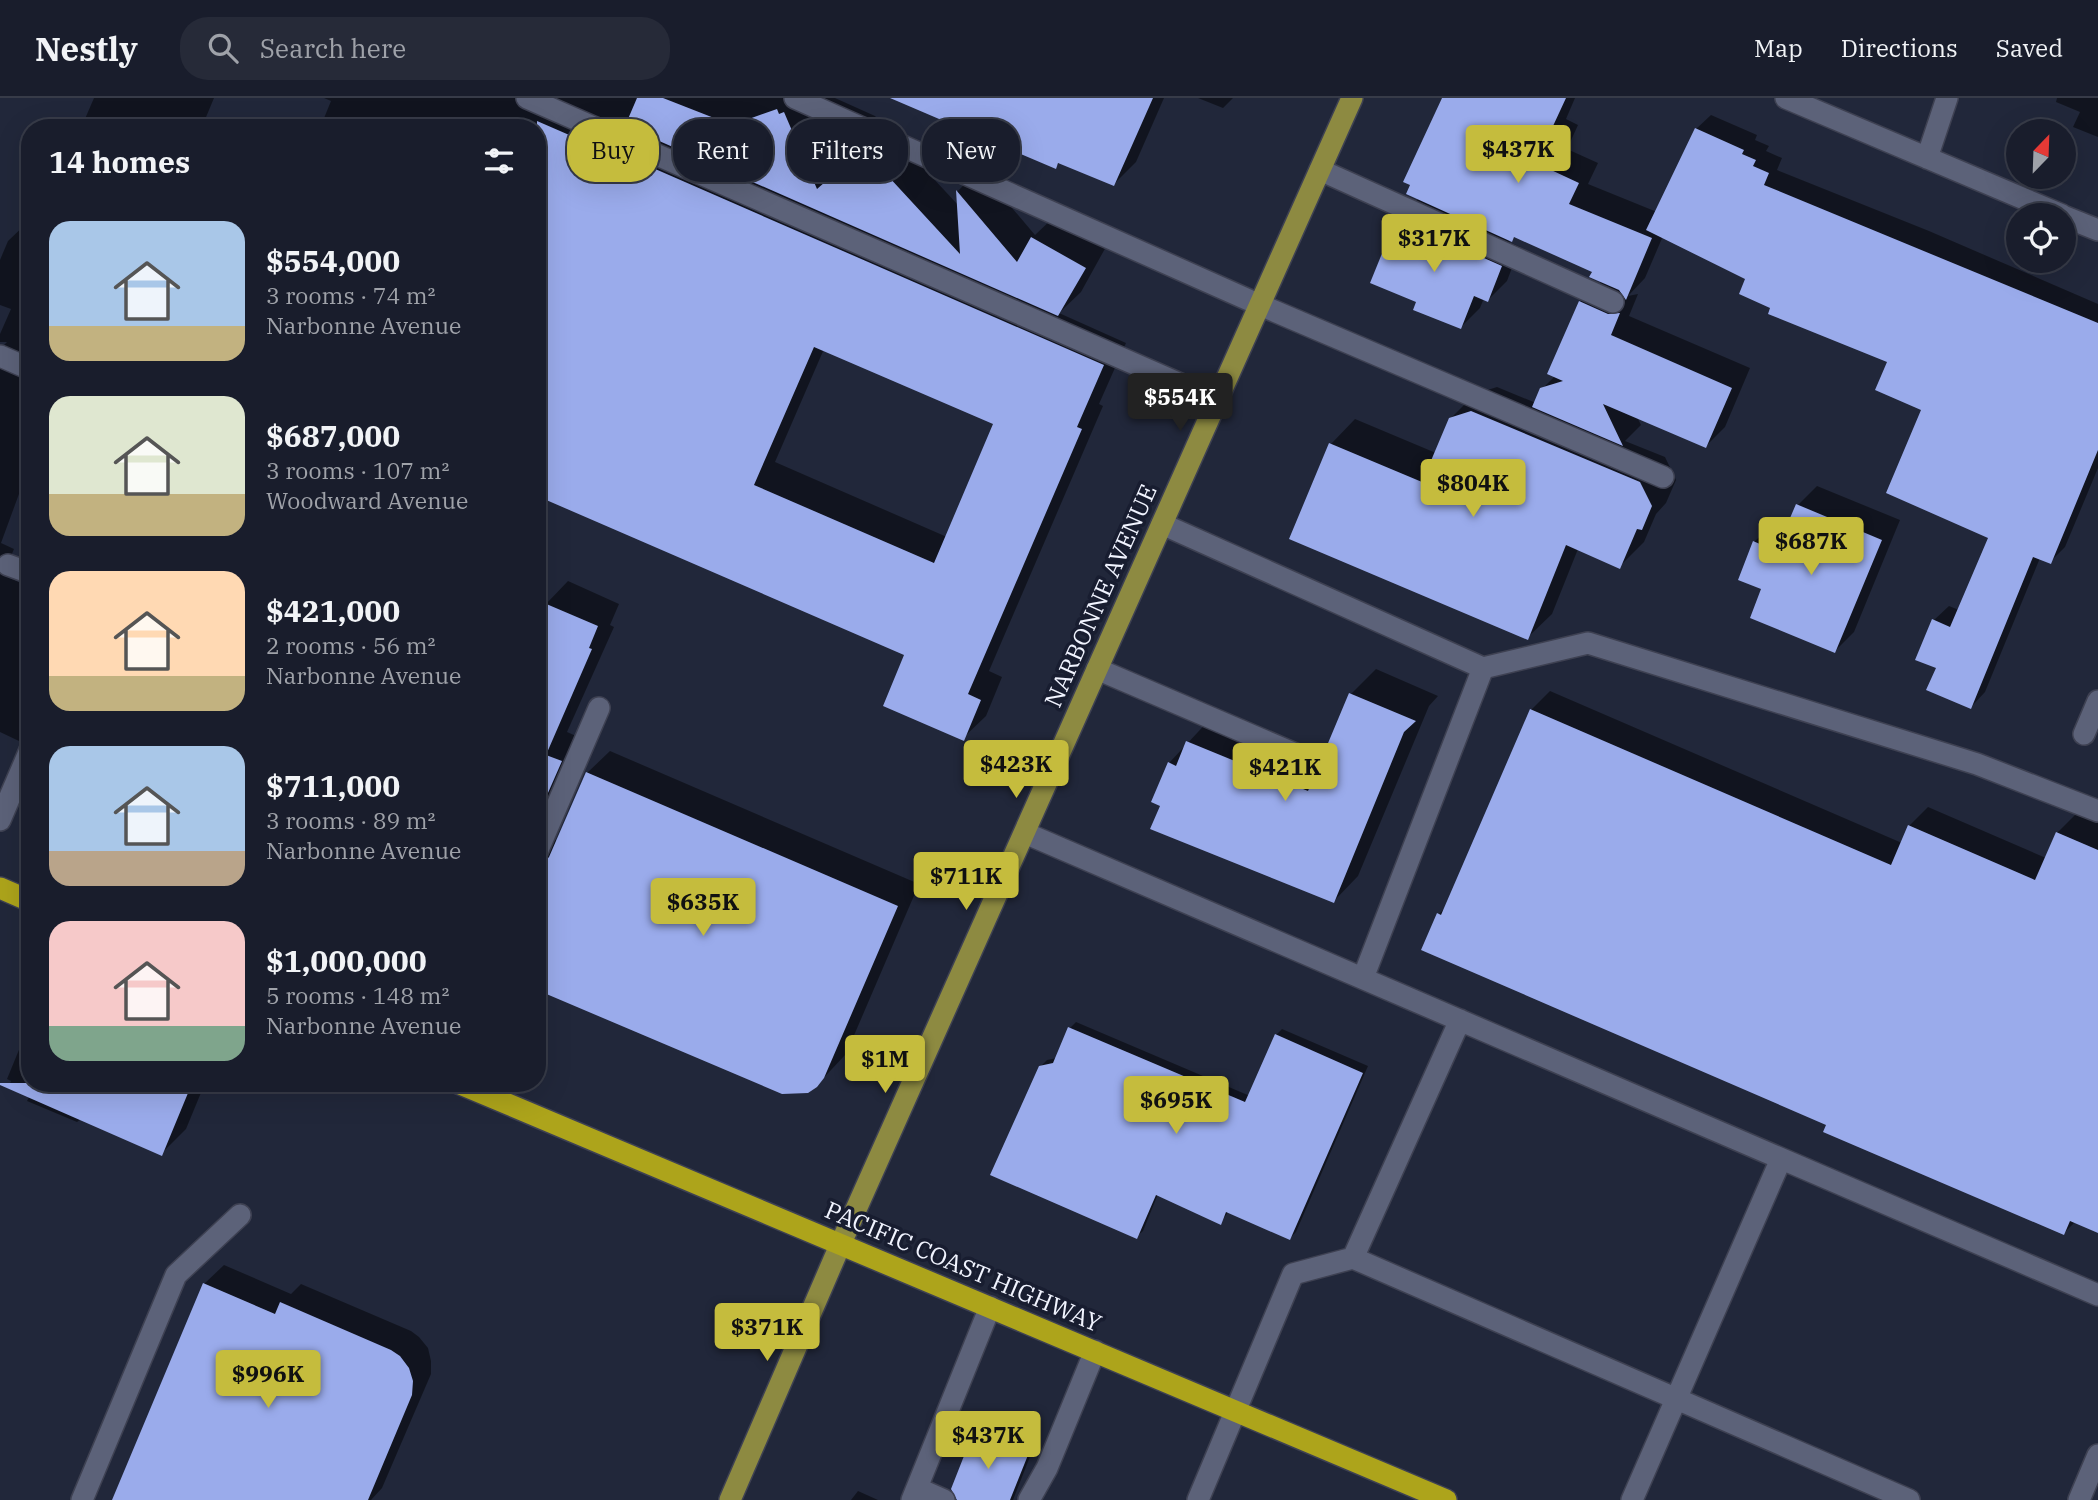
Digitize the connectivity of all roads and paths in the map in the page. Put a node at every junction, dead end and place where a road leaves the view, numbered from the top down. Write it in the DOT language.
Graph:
graph roads {
  1 [pos="527,98"];
  2 [pos="795,98"];
  3 [pos="1352,98"];
  4 [pos="1786,98"];
  5 [pos="1947,98"];
  6 [pos="1927,158"];
  7 [pos="1320,170"];
  8 [pos="2033,203"];
  9 [pos="2076,221"];
  10 [pos="2098,230"];
  11 [pos="1613,302"];
  12 [pos="1260,305"];
  13 [pos="0,356"];
  14 [pos="21,365"];
  15 [pos="1217,400"];
  16 [pos="1663,477"];
  17 [pos="1162,524"];
  18 [pos="8,565"];
  19 [pos="21,570"];
  20 [pos="1483,668"];
  21 [pos="1097,669"];
  22 [pos="2098,701"];
  23 [pos="599,708"];
  24 [pos="2084,734"];
  25 [pos="1300,757"];
  26 [pos="21,771"];
  27 [pos="2098,811"];
  28 [pos="0,820"];
  29 [pos="546,831"];
  30 [pos="1025,832"];
  31 [pos="0,888"];
  32 [pos="21,897"];
  33 [pos="1363,978"];
  34 [pos="1460,1020"];
  35 [pos="480,1092"];
  36 [pos="1781,1159"];
  37 [pos="240,1215"];
  38 [pos="841,1243"];
  39 [pos="1353,1258"];
  40 [pos="2098,1295"];
  41 [pos="990,1307"];
  42 [pos="1095,1351"];
  43 [pos="1677,1398"];
  44 [pos="1237,1411"];
  45 [pos="2098,1455"];
  46 [pos="915,1494"];
  47 [pos="82,1500"];
  48 [pos="730,1500"];
  49 [pos="944,1500"];
  50 [pos="1029,1500"];
  51 [pos="1198,1500"];
  52 [pos="1446,1500"];
  53 [pos="1632,1500"];
  54 [pos="1909,1500"];
  55 [pos="2079,1500"];
  1 -- 15 [label="street"];
  2 -- 12 [label="street"];
  3 -- 7 [label="main road, NARBONNE AVENUE"];
  4 -- 6 [label="street"];
  5 -- 6 [label="street"];
  6 -- 8 [label="street"];
  7 -- 11 [label="street"];
  7 -- 12 [label="main road, NARBONNE AVENUE"];
  9 -- 10 [label="street"];
  12 -- 15 [label="main road, NARBONNE AVENUE"];
  12 -- 16 [label="street"];
  13 -- 14 [label="street"];
  15 -- 17 [label="main road, NARBONNE AVENUE"];
  17 -- 20 [label="street"];
  17 -- 21 [label="main road, NARBONNE AVENUE"];
  18 -- 19 [label="street"];
  20 -- 27 [label="street"];
  20 -- 33 [label="street"];
  21 -- 25 [label="street"];
  21 -- 30 [label="main road, NARBONNE AVENUE"];
  22 -- 24 [label="street"];
  23 -- 29 [label="street"];
  26 -- 28 [label="street"];
  30 -- 33 [label="street"];
  30 -- 38 [label="main road, NARBONNE AVENUE"];
  31 -- 32 [label="highway"];
  33 -- 34 [label="street"];
  34 -- 36 [label="street"];
  34 -- 39 [label="street"];
  35 -- 38 [label="highway, PACIFIC COAST HIGHWAY"];
  36 -- 40 [label="street"];
  36 -- 43 [label="street"];
  37 -- 47 [label="street"];
  38 -- 41 [label="highway, PACIFIC COAST HIGHWAY"];
  38 -- 48 [label="main road, NARBONNE AVENUE"];
  39 -- 43 [label="street"];
  39 -- 44 [label="street"];
  41 -- 42 [label="highway, PACIFIC COAST HIGHWAY"];
  41 -- 46 [label="street"];
  42 -- 44 [label="highway, PACIFIC COAST HIGHWAY"];
  42 -- 50 [label="street"];
  43 -- 53 [label="street"];
  43 -- 54 [label="street"];
  44 -- 51 [label="street"];
  44 -- 52 [label="highway, PACIFIC COAST HIGHWAY"];
  45 -- 55 [label="street"];
  46 -- 49 [label="street"];
}
